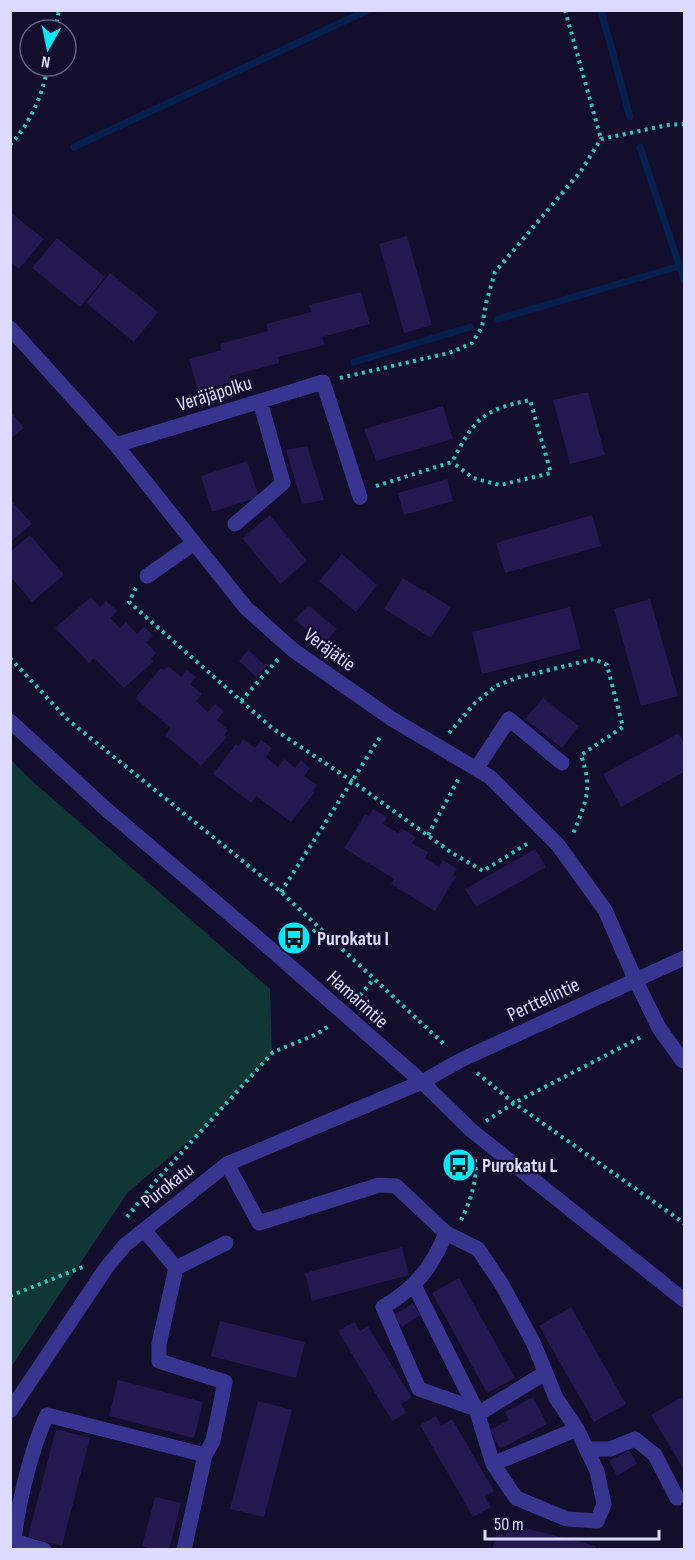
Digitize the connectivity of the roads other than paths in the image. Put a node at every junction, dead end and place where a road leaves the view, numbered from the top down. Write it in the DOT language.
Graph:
graph roads {
  1 [pos="10,328"];
  2 [pos="260,401"];
  3 [pos="116,445"];
  4 [pos="359,494"];
  5 [pos="235,524"];
  6 [pos="194,543"];
  7 [pos="147,576"];
  8 [pos="10,721"];
  9 [pos="562,764"];
  10 [pos="471,766"];
  11 [pos="684,958"];
  12 [pos="635,979"];
  13 [pos="684,1061"];
  14 [pos="422,1082"];
  15 [pos="227,1164"];
  16 [pos="144,1230"];
  17 [pos="449,1234"];
  18 [pos="226,1243"];
  19 [pos="176,1268"];
  20 [pos="414,1284"];
  21 [pos="684,1300"];
  22 [pos="545,1373"];
  23 [pos="10,1411"];
  24 [pos="477,1411"];
  25 [pos="577,1429"];
  26 [pos="586,1449"];
  27 [pos="205,1455"];
  28 [pos="493,1464"];
  29 [pos="676,1498"];
  30 [pos="12,1541"];
  31 [pos="44,1550"];
  32 [pos="183,1550"];
  1 -- 3 [label="street, Veräjätie"];
  2 -- 3 [label="street, Veräjäpolku"];
  2 -- 4 [label="street, Veräjäpolku"];
  2 -- 5 [label="street"];
  3 -- 6 [label="street, Veräjätie"];
  6 -- 7 [label="street"];
  6 -- 10 [label="street, Veräjätie"];
  8 -- 14 [label="street, Hamarintie"];
  9 -- 10 [label="street"];
  10 -- 12 [label="street, Veräjätie"];
  11 -- 12 [label="street, Perttelintie"];
  12 -- 13 [label="street, Veräjätie"];
  12 -- 14 [label="street, Perttelintie"];
  14 -- 15 [label="street, Purokatu"];
  14 -- 21 [label="street, Hamarintie"];
  15 -- 16 [label="street, Purokatu"];
  15 -- 17 [label="street"];
  16 -- 19 [label="street"];
  16 -- 23 [label="street, Purokatu"];
  17 -- 20 [label="street"];
  17 -- 22 [label="street"];
  18 -- 19 [label="street"];
  19 -- 27 [label="street"];
  20 -- 24 [label="street"];
  20 -- 24 [label="street"];
  22 -- 24 [label="street"];
  22 -- 25 [label="street"];
  24 -- 28 [label="street"];
  25 -- 26 [label="street"];
  25 -- 28 [label="street"];
  26 -- 28 [label="street"];
  26 -- 29 [label="street"];
  27 -- 30 [label="street"];
  27 -- 32 [label="street"];
  30 -- 31 [label="street"];
}
